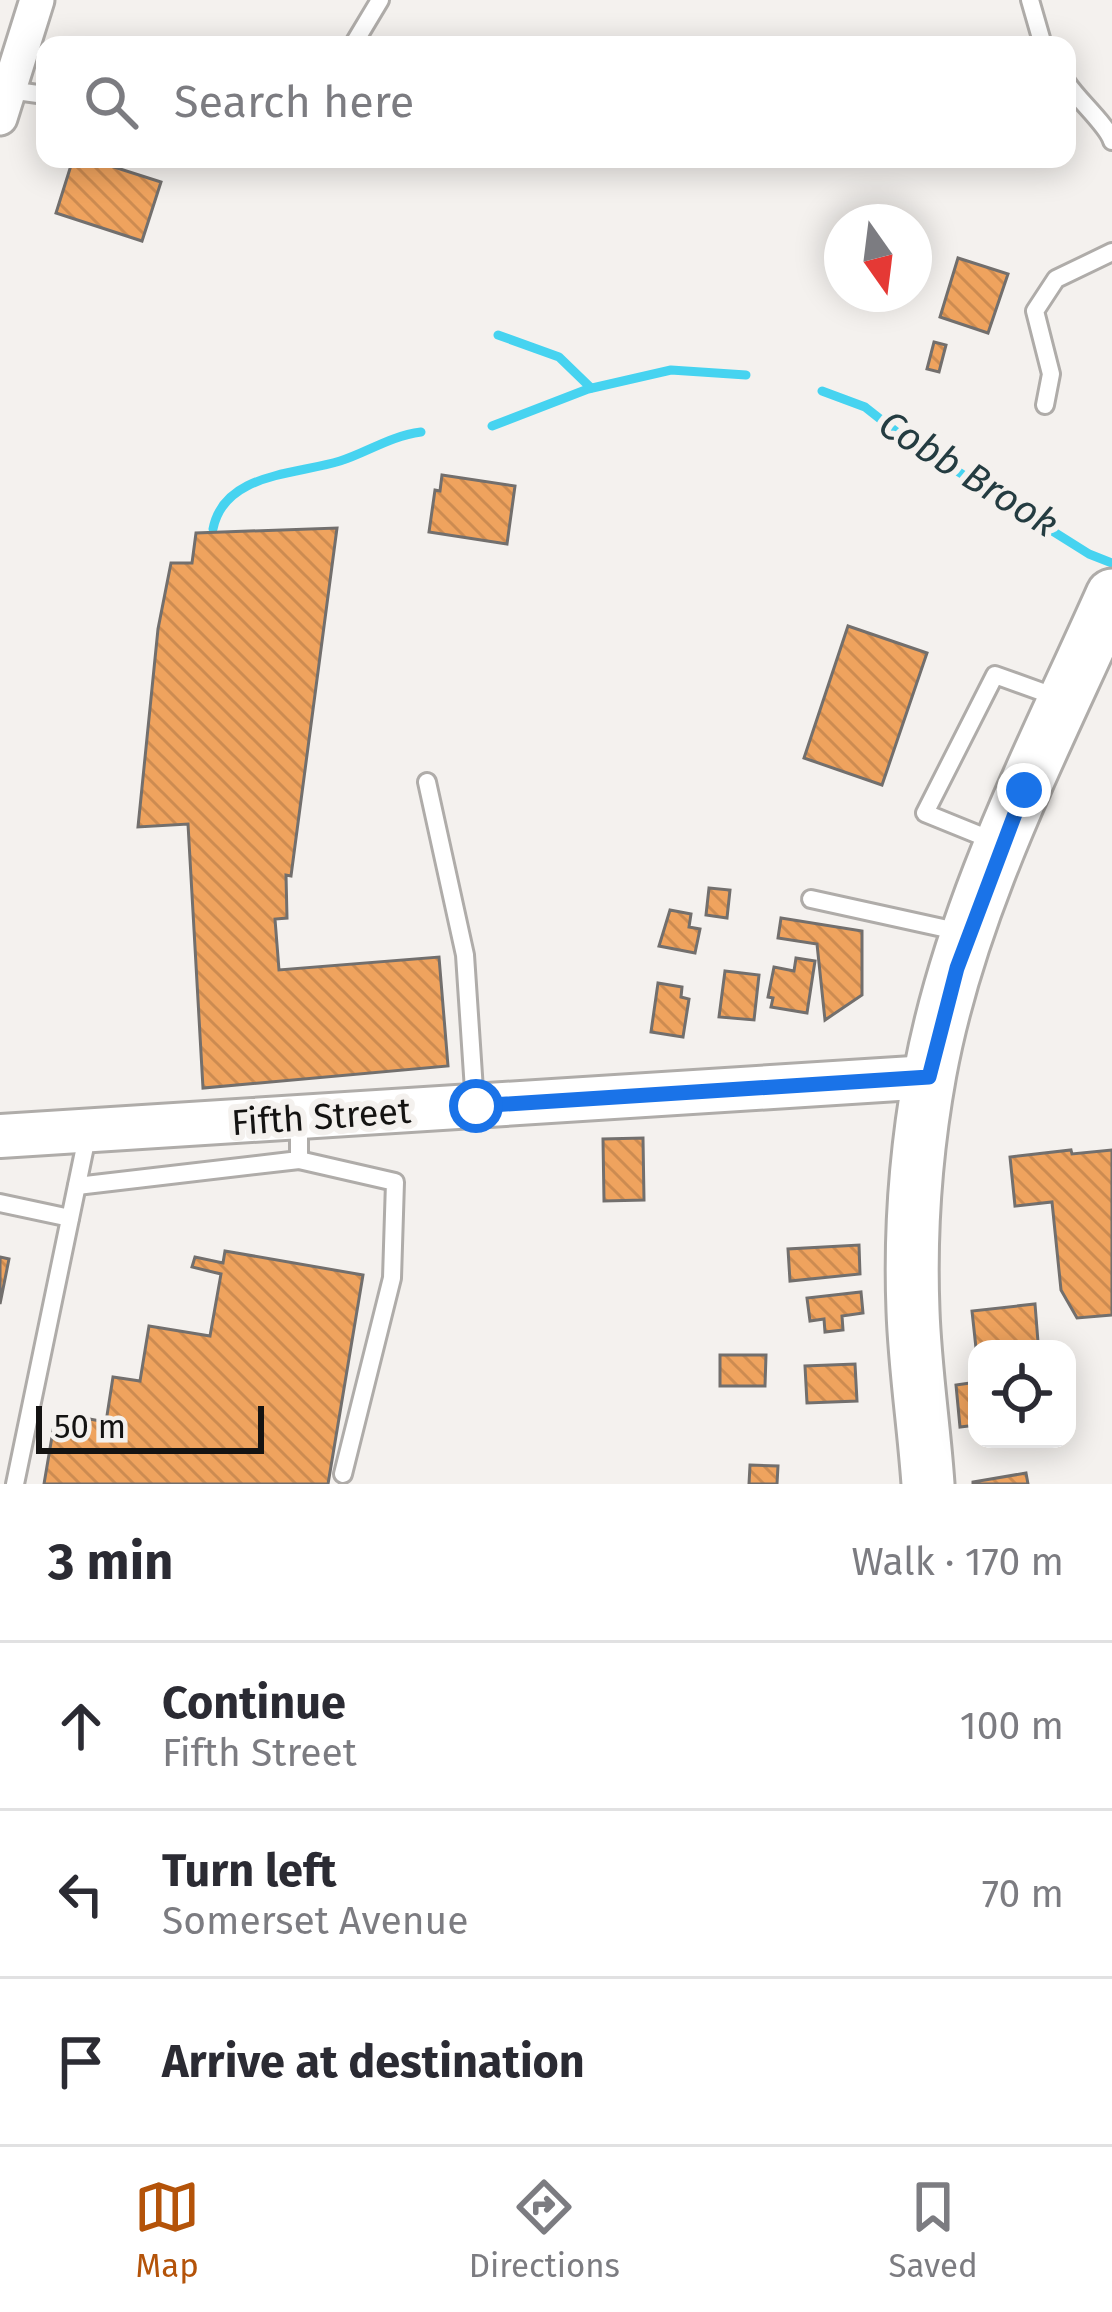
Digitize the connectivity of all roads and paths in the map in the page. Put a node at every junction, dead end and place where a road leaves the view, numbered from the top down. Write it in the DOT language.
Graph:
graph roads {
  1 [pos="37,0"];
  2 [pos="380,0"];
  3 [pos="1030,0"];
  4 [pos="358,36"];
  5 [pos="1040,36"];
  6 [pos="1076,96"];
  7 [pos="36,97"];
  8 [pos="5,104"];
  9 [pos="1111,132"];
  10 [pos="1112,252"];
  11 [pos="1045,405"];
  12 [pos="1112,595"];
  13 [pos="1065,700"];
  14 [pos="427,782"];
  15 [pos="1000,844"];
  16 [pos="812,898"];
  17 [pos="968,934"];
  18 [pos="929,1077"];
  19 [pos="476,1106"];
  20 [pos="299,1117"];
  21 [pos="88,1131"];
  22 [pos="0,1136"];
  23 [pos="299,1160"];
  24 [pos="77,1186"];
  25 [pos="0,1203"];
  26 [pos="70,1218"];
  27 [pos="343,1474"];
  28 [pos="15,1484"];
  29 [pos="928,1484"];
  1 -- 8 [label="street"];
  2 -- 4 [label="lane"];
  3 -- 5 [label="lane"];
  6 -- 9 [label="lane"];
  7 -- 8 [label="lane"];
  10 -- 11 [label="lane"];
  12 -- 13 [label="main road"];
  13 -- 15 [label="main road"];
  13 -- 15 [label="lane"];
  14 -- 19 [label="lane"];
  15 -- 17 [label="main road"];
  16 -- 17 [label="lane"];
  17 -- 18 [label="main road"];
  18 -- 19 [label="street, Fifth Street"];
  18 -- 29 [label="main road"];
  19 -- 20 [label="street, Fifth Street"];
  20 -- 21 [label="street, Fifth Street"];
  20 -- 23 [label="lane"];
  21 -- 22 [label="street, Fifth Street"];
  21 -- 24 [label="lane"];
  23 -- 24 [label="lane"];
  23 -- 27 [label="lane"];
  24 -- 26 [label="lane"];
  25 -- 26 [label="lane"];
  26 -- 28 [label="lane"];
}
